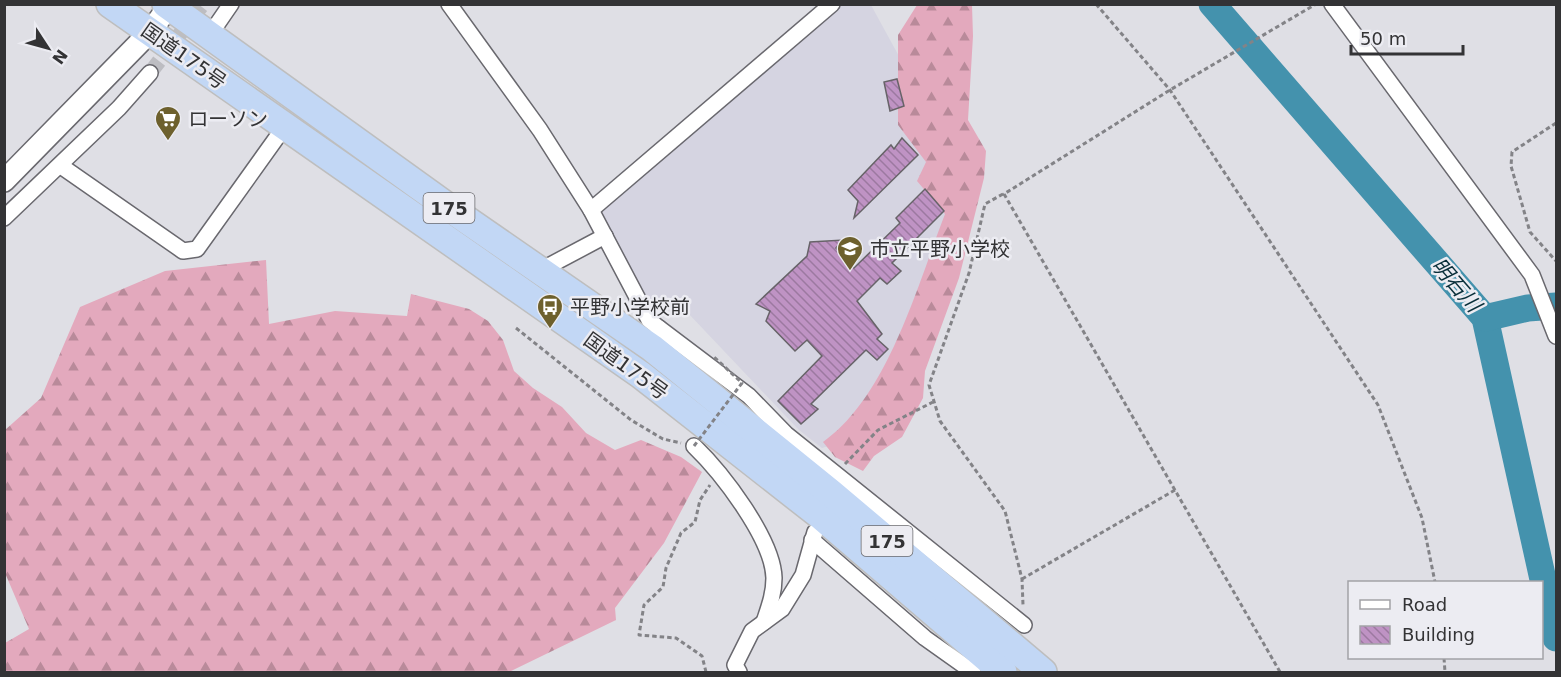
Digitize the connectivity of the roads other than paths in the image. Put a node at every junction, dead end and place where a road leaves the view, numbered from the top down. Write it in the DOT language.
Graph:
graph roads {
  1 [pos="110,4"];
  2 [pos="231,4"];
  3 [pos="832,4"];
  4 [pos="1332,4"];
  5 [pos="168,5"];
  6 [pos="451,5"];
  7 [pos="150,32"];
  8 [pos="209,36"];
  9 [pos="150,73"];
  10 [pos="285,126"];
  11 [pos="61,166"];
  12 [pos="4,181"];
  13 [pos="591,210"];
  14 [pos="4,218"];
  15 [pos="605,236"];
  16 [pos="541,270"];
  17 [pos="1557,336"];
  18 [pos="655,338"];
  19 [pos="694,446"];
  20 [pos="817,529"];
  21 [pos="764,622"];
  22 [pos="1024,624"];
  23 [pos="739,672"];
  24 [pos="973,672"];
  25 [pos="1003,672"];
  26 [pos="1043,672"];
  1 -- 7 [label="highway, 国道175号 / 175"];
  2 -- 8 [label="street"];
  3 -- 13 [label="street"];
  4 -- 17 [label="street"];
  5 -- 7 [label="main road"];
  5 -- 8 [label="highway, 国道175号 / 175"];
  6 -- 13 [label="street"];
  7 -- 10 [label="highway, 国道175号 / 175"];
  7 -- 12 [label="main road"];
  8 -- 16 [label="highway, 国道175号 / 175"];
  9 -- 11 [label="street"];
  10 -- 11 [label="street"];
  10 -- 20 [label="highway, 国道175号 / 175"];
  11 -- 14 [label="street"];
  13 -- 15 [label="street"];
  15 -- 16 [label="street"];
  15 -- 18 [label="street"];
  16 -- 18 [label="highway, 国道175号 / 175"];
  18 -- 22 [label="street"];
  18 -- 26 [label="highway, 国道175号 / 175"];
  19 -- 21 [label="street"];
  20 -- 21 [label="street"];
  20 -- 24 [label="street"];
  20 -- 25 [label="highway, 国道175号 / 175"];
  21 -- 23 [label="street"];
}
